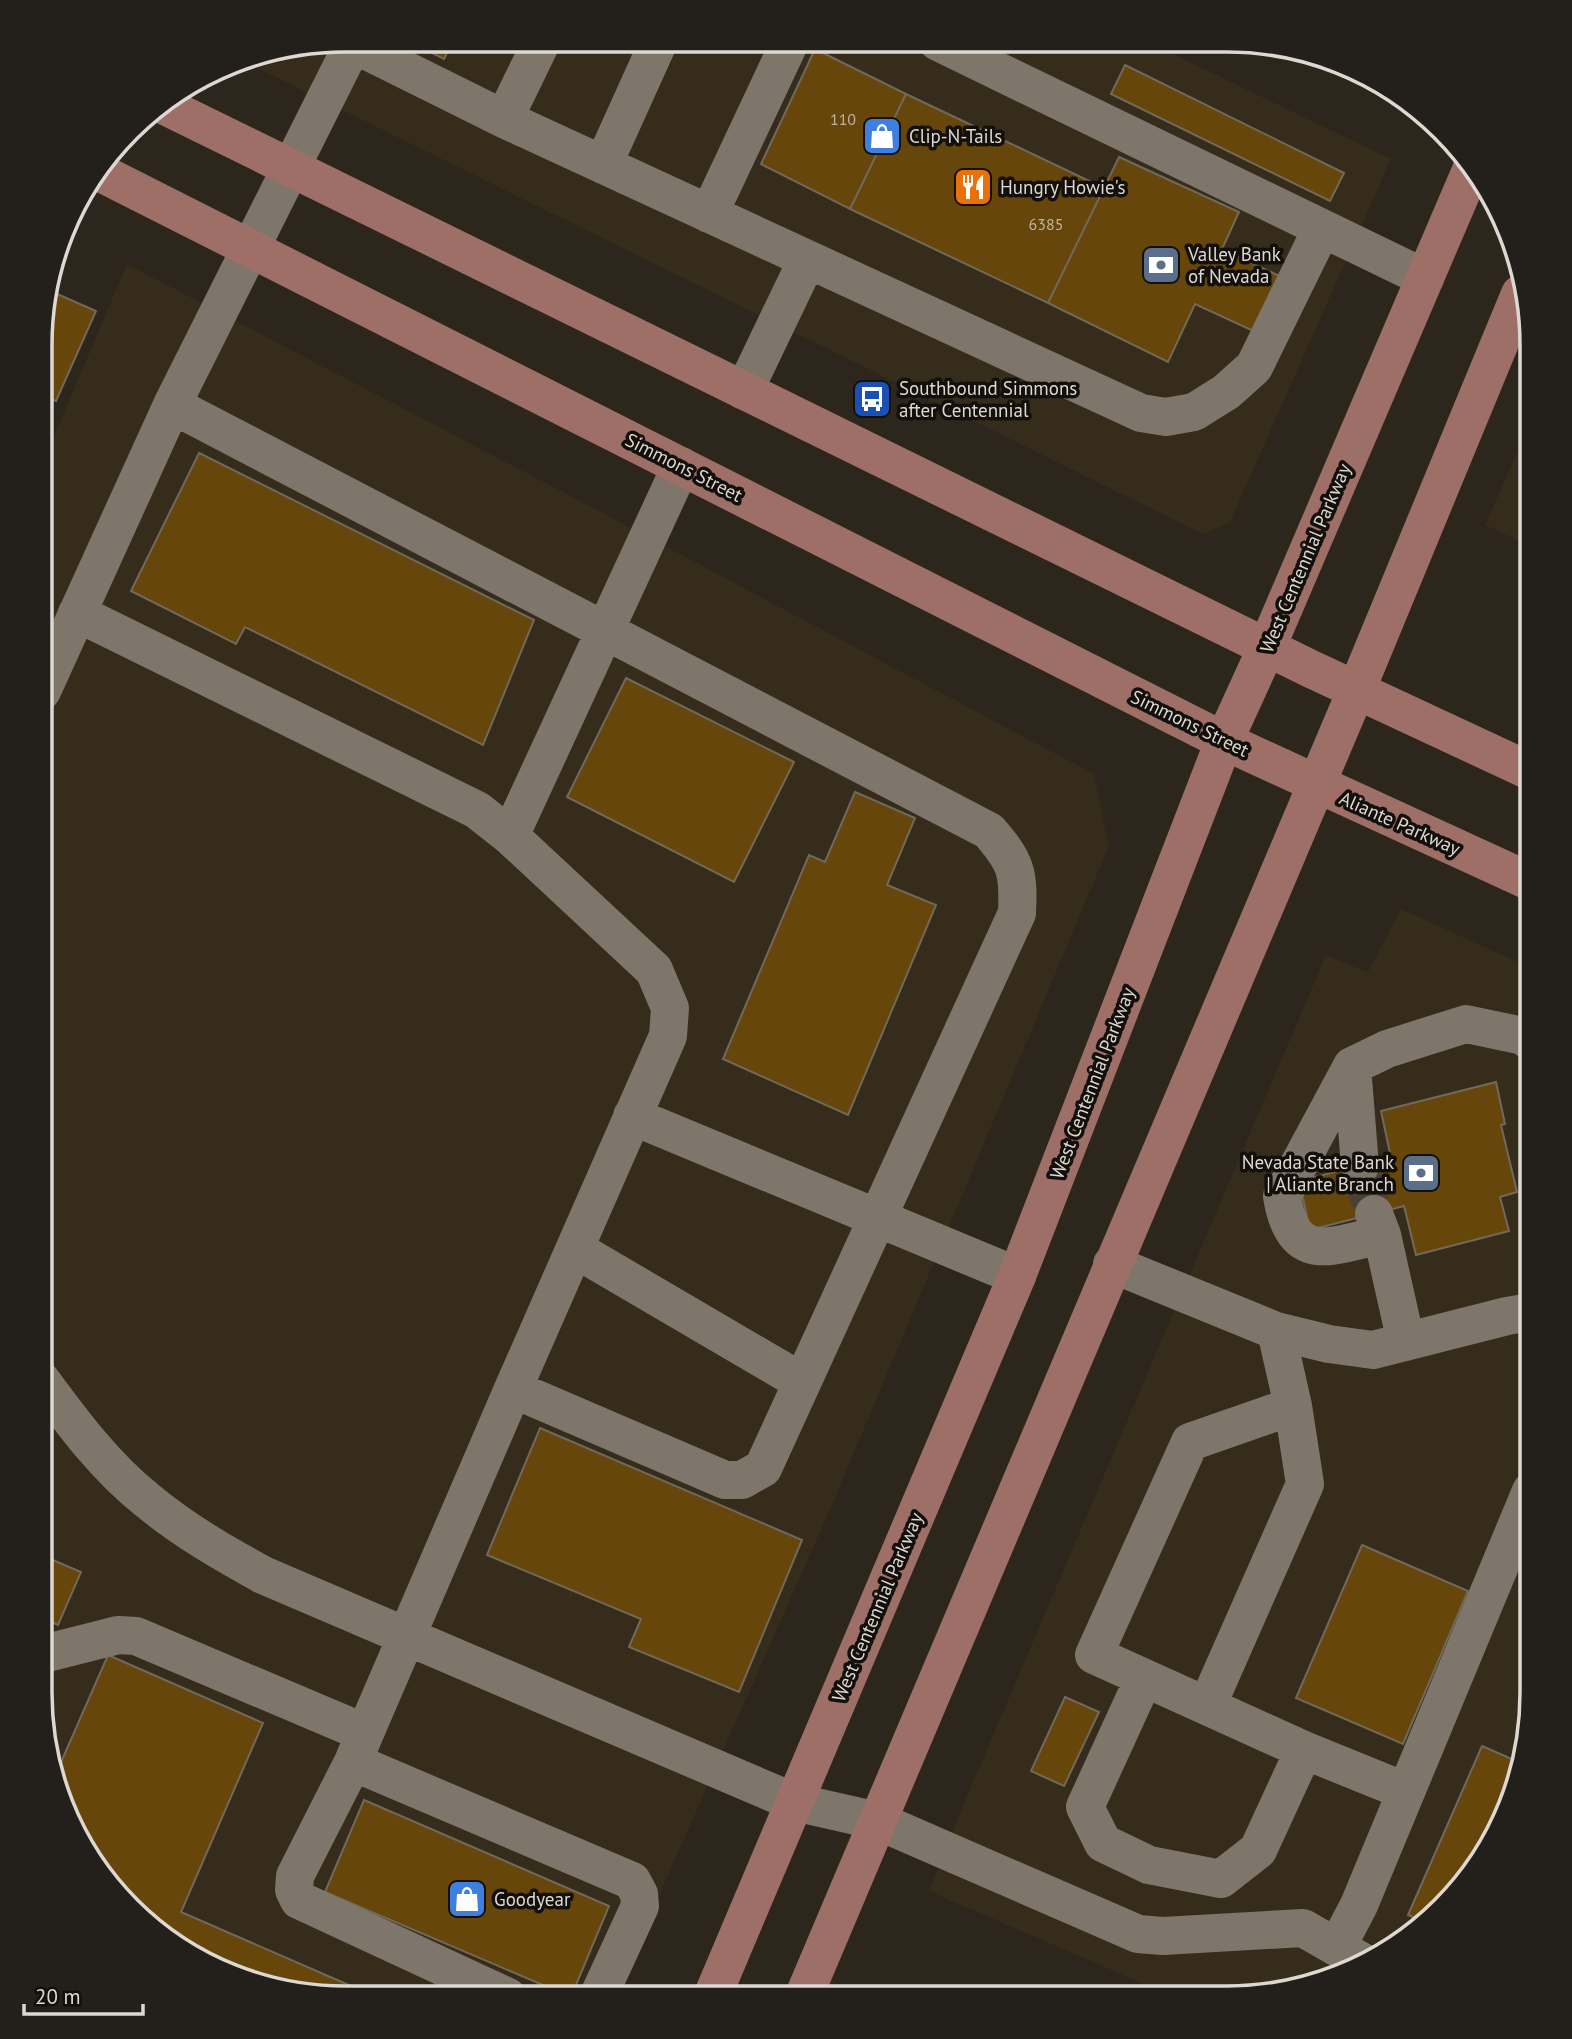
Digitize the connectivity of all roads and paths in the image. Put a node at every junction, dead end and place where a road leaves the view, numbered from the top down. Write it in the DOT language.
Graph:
graph roads {
  1 [pos="344,52"];
  2 [pos="369,52"];
  3 [pos="536,52"];
  4 [pos="654,52"];
  5 [pos="784,52"];
  6 [pos="959,52"];
  7 [pos="172,110"];
  8 [pos="503,119"];
  9 [pos="603,165"];
  10 [pos="292,169"];
  11 [pos="107,176"];
  12 [pos="1467,179"];
  13 [pos="709,214"];
  14 [pos="1322,228"];
  15 [pos="250,247"];
  16 [pos="807,260"];
  17 [pos="1425,278"];
  18 [pos="1516,303"];
  19 [pos="744,391"];
  20 [pos="172,405"];
  21 [pos="681,466"];
  22 [pos="77,613"];
  23 [pos="606,630"];
  24 [pos="1267,648"];
  25 [pos="52,669"];
  26 [pos="1356,691"];
  27 [pos="1224,741"];
  28 [pos="1270,762"];
  29 [pos="1520,766"];
  30 [pos="1315,784"];
  31 [pos="510,836"];
  32 [pos="1520,877"];
  33 [pos="1520,1035"];
  34 [pos="1353,1066"];
  35 [pos="632,1116"];
  36 [pos="1360,1166"];
  37 [pos="876,1219"];
  38 [pos="575,1249"];
  39 [pos="1112,1264"];
  40 [pos="1017,1276"];
  41 [pos="1520,1313"];
  42 [pos="1276,1331"];
  43 [pos="1406,1342"];
  44 [pos="802,1382"];
  45 [pos="513,1389"];
  46 [pos="52,1395"];
  47 [pos="1293,1406"];
  48 [pos="1520,1516"];
  49 [pos="408,1636"];
  50 [pos="52,1657"];
  51 [pos="1144,1678"];
  52 [pos="1208,1706"];
  53 [pos="359,1748"];
  54 [pos="1304,1750"];
  55 [pos="1405,1791"];
  56 [pos="794,1802"];
  57 [pos="878,1821"];
  58 [pos="1352,1956"];
  59 [pos="484,1986"];
  60 [pos="603,1986"];
  61 [pos="717,1986"];
  62 [pos="808,1986"];
  1 -- 10 [label="lane"];
  2 -- 8 [label="lane"];
  3 -- 8 [label="lane"];
  4 -- 9 [label="lane"];
  5 -- 13 [label="lane"];
  6 -- 14 [label="lane"];
  7 -- 10 [label="main road"];
  8 -- 9 [label="lane"];
  9 -- 13 [label="lane"];
  10 -- 15 [label="lane"];
  10 -- 19 [label="main road"];
  11 -- 15 [label="main road, Simmons Street"];
  12 -- 17 [label="main road, West Centennial Parkway"];
  13 -- 16 [label="lane"];
  14 -- 16 [label="lane"];
  14 -- 17 [label="lane"];
  15 -- 20 [label="lane"];
  15 -- 21 [label="main road, Simmons Street"];
  16 -- 19 [label="lane"];
  17 -- 24 [label="main road, West Centennial Parkway"];
  18 -- 26 [label="main road"];
  19 -- 24 [label="main road"];
  20 -- 22 [label="lane"];
  20 -- 23 [label="lane"];
  21 -- 23 [label="lane"];
  21 -- 27 [label="main road, Simmons Street"];
  22 -- 25 [label="lane"];
  22 -- 31 [label="lane"];
  23 -- 31 [label="lane"];
  23 -- 37 [label="lane"];
  24 -- 26 [label="main road"];
  24 -- 27 [label="main road, West Centennial Parkway"];
  26 -- 29 [label="main road"];
  26 -- 30 [label="main road"];
  27 -- 28 [label="main road, Simmons Street"];
  27 -- 40 [label="main road, West Centennial Parkway"];
  28 -- 30 [label="main road, Aliante Parkway"];
  30 -- 32 [label="main road, Aliante Parkway"];
  30 -- 39 [label="main road"];
  31 -- 35 [label="lane"];
  33 -- 34 [label="lane"];
  34 -- 36 [label="lane"];
  34 -- 43 [label="lane"];
  35 -- 37 [label="lane"];
  35 -- 38 [label="lane"];
  37 -- 40 [label="lane"];
  37 -- 44 [label="lane"];
  38 -- 44 [label="lane"];
  38 -- 45 [label="lane"];
  39 -- 42 [label="lane"];
  39 -- 57 [label="main road"];
  40 -- 56 [label="main road, West Centennial Parkway"];
  41 -- 43 [label="lane"];
  42 -- 43 [label="lane"];
  42 -- 47 [label="lane"];
  44 -- 45 [label="lane"];
  45 -- 49 [label="lane"];
  46 -- 49 [label="lane"];
  47 -- 51 [label="lane"];
  47 -- 52 [label="lane"];
  48 -- 55 [label="lane"];
  49 -- 53 [label="lane"];
  49 -- 56 [label="lane"];
  50 -- 53 [label="lane"];
  51 -- 52 [label="lane"];
  51 -- 54 [label="lane"];
  52 -- 54 [label="lane"];
  53 -- 59 [label="lane"];
  53 -- 60 [label="lane"];
  54 -- 55 [label="lane"];
  55 -- 58 [label="lane"];
  56 -- 57 [label="lane"];
  56 -- 61 [label="main road, West Centennial Parkway"];
  57 -- 58 [label="lane"];
  57 -- 62 [label="main road"];
}
